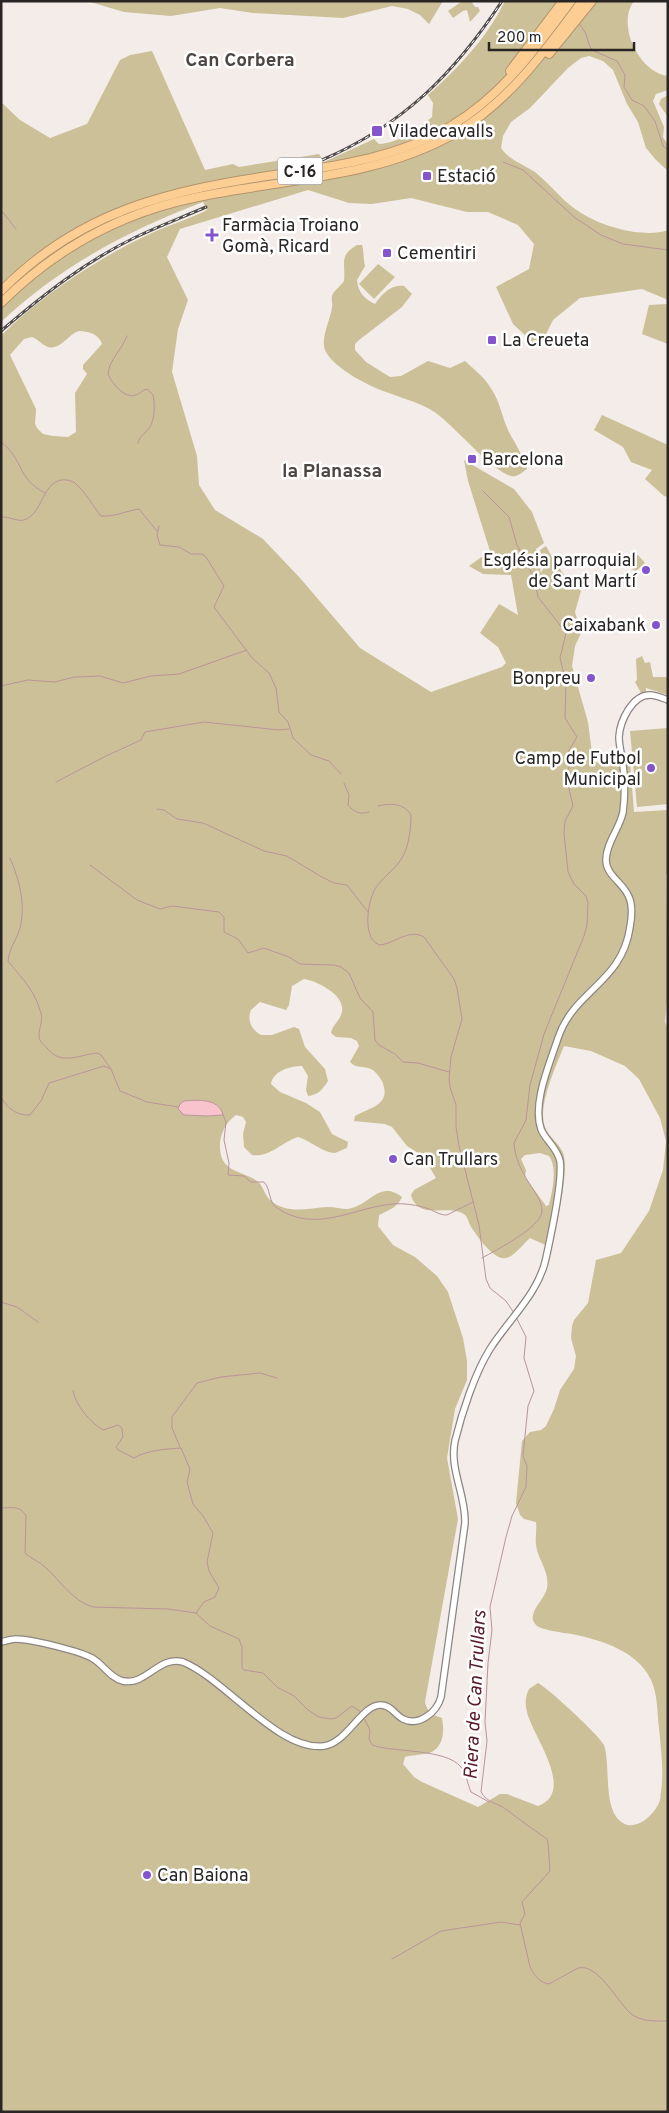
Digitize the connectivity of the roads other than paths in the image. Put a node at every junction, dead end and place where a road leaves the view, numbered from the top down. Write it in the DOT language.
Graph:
graph roads {
  1 [pos="563,1"];
  2 [pos="571,1"];
  3 [pos="582,1"];
  4 [pos="592,1"];
  5 [pos="504,97"];
  6 [pos="414,144"];
  7 [pos="1,291"];
  8 [pos="1,303"];
  9 [pos="668,700"];
  10 [pos="1,1642"];
  1 -- 6 [label="highway"];
  2 -- 6 [label="highway, C-16"];
  3 -- 5 [label="highway, C-16"];
  4 -- 5 [label="highway"];
  5 -- 8 [label="highway, C-16"];
  6 -- 7 [label="highway, C-16"];
  9 -- 10 [label="street"];
}
